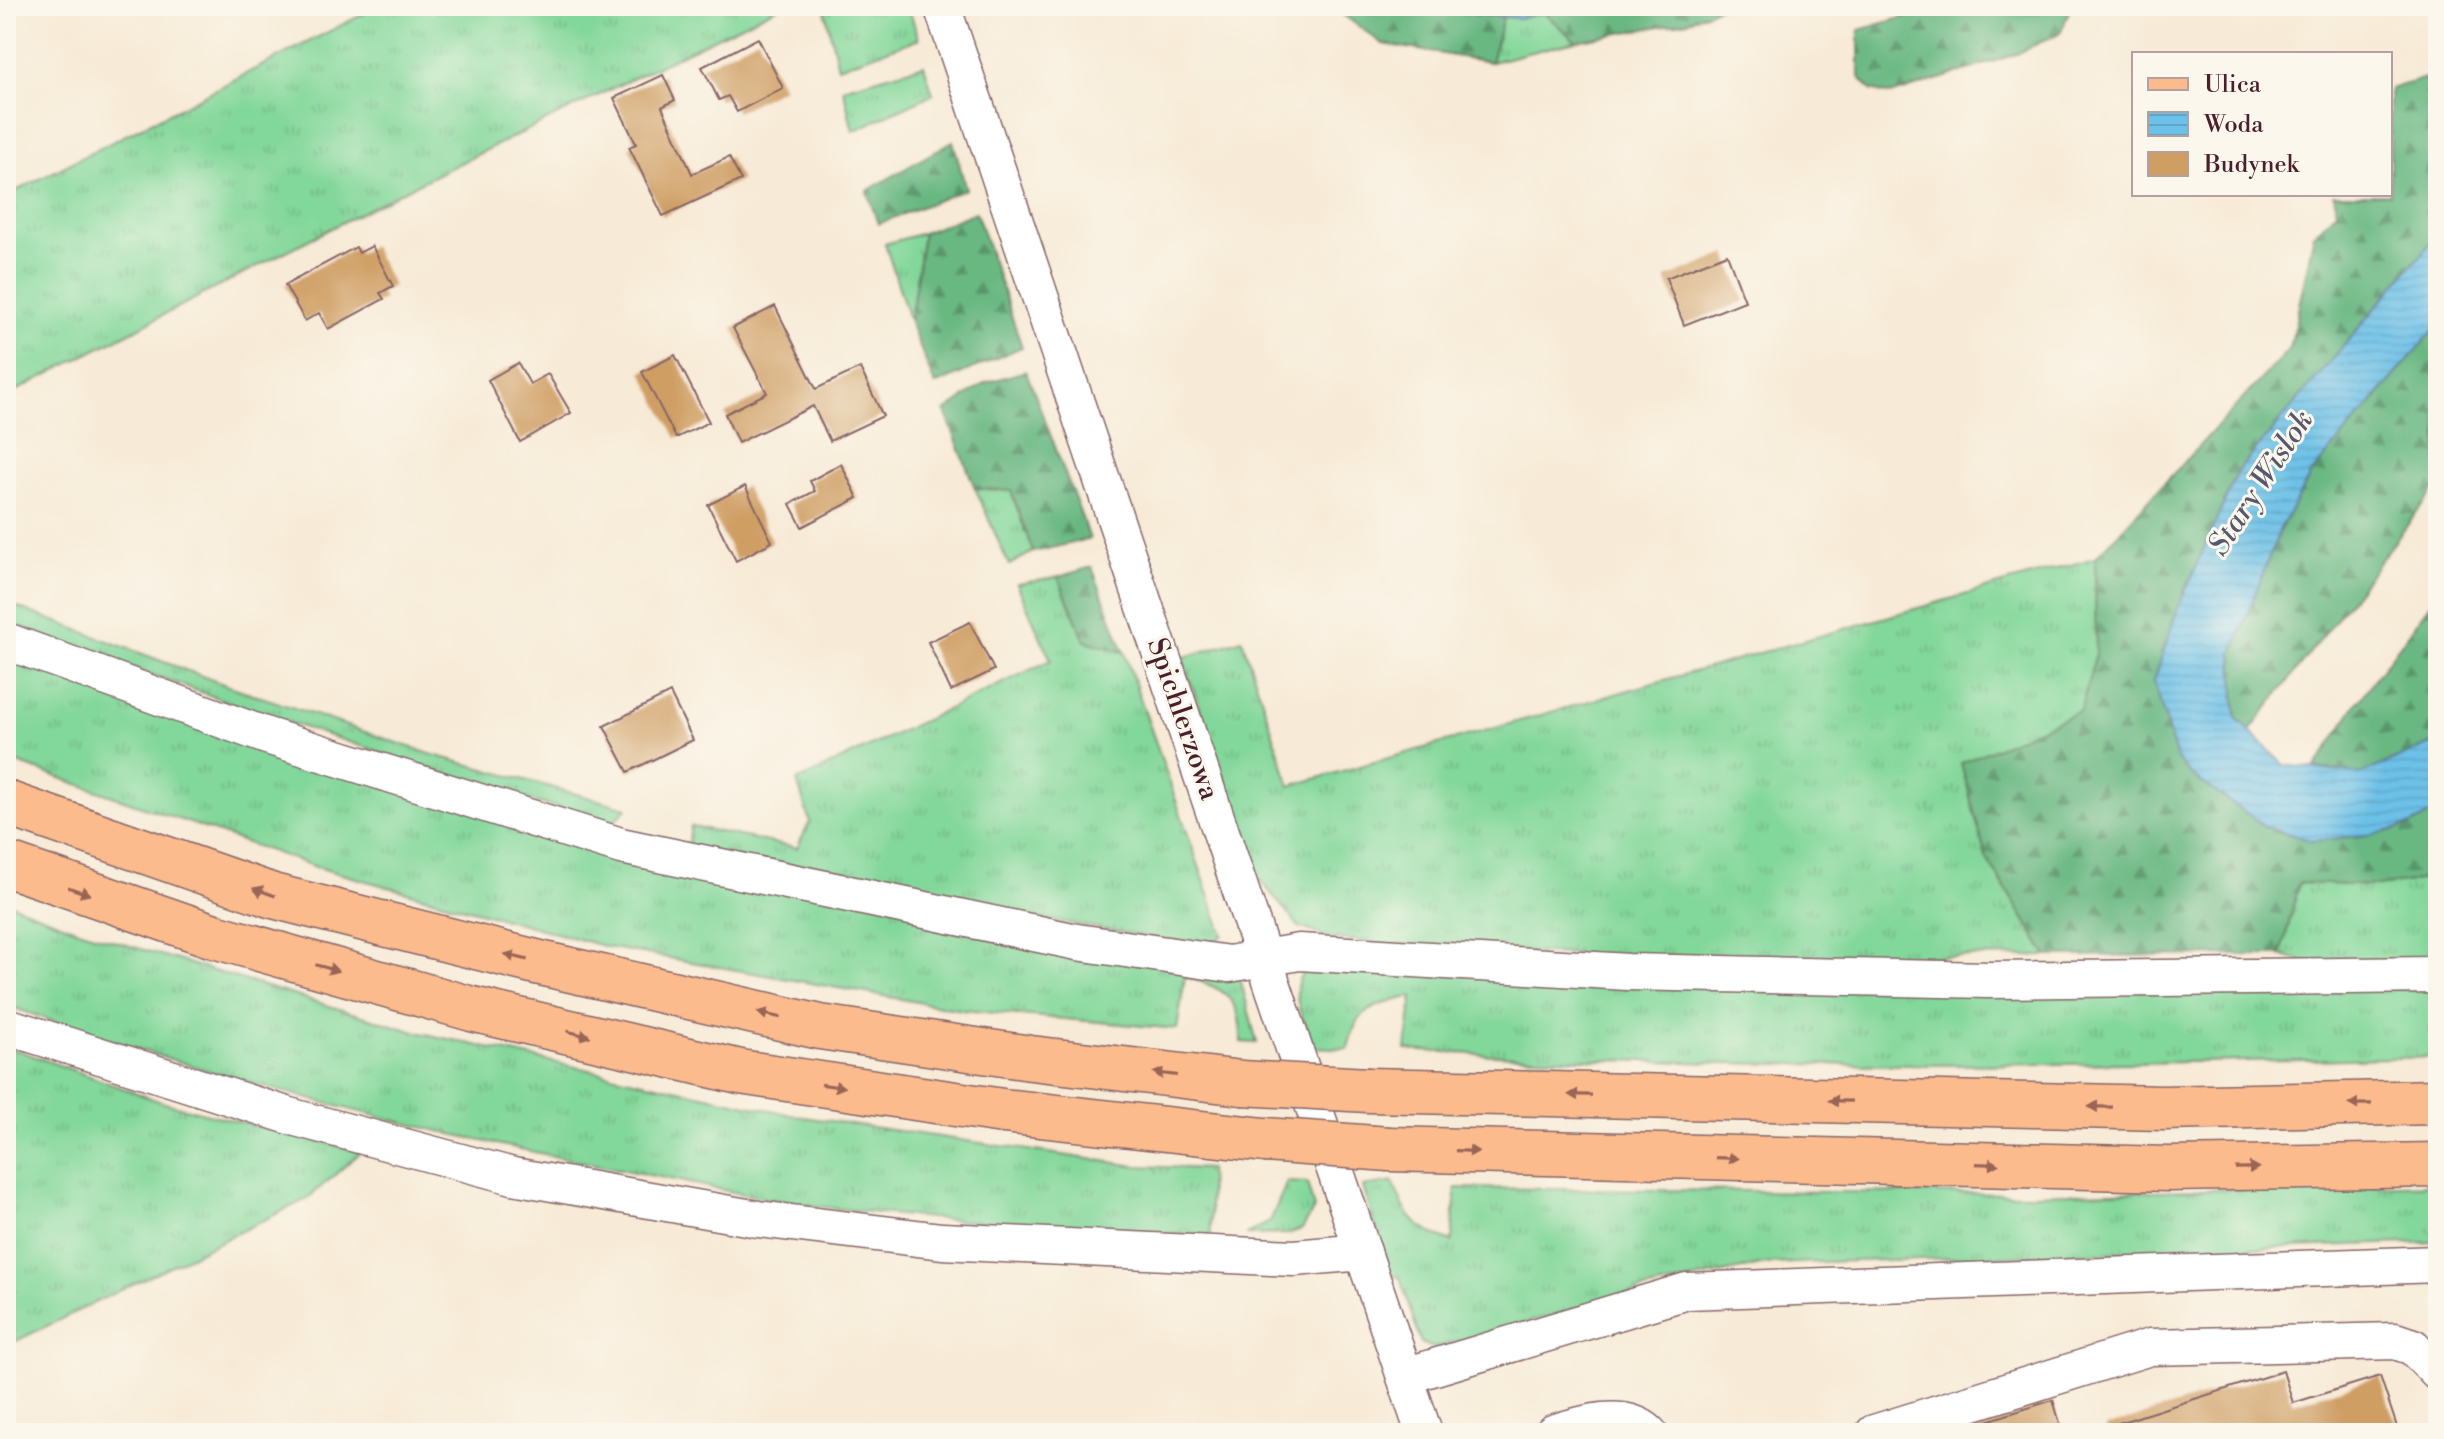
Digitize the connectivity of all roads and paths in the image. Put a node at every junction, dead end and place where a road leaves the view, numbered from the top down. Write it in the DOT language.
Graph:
graph roads {
  1 [pos="942,6"];
  2 [pos="6,641"];
  3 [pos="6,803"];
  4 [pos="6,864"];
  5 [pos="1265,959"];
  6 [pos="2438,975"];
  7 [pos="6,1026"];
  8 [pos="2438,1102"];
  9 [pos="2438,1165"];
  10 [pos="1363,1252"];
  11 [pos="2438,1264"];
  12 [pos="2438,1373"];
  13 [pos="1405,1376"];
  14 [pos="1424,1433"];
  15 [pos="1553,1433"];
  16 [pos="1649,1433"];
  17 [pos="1874,1433"];
  1 -- 5 [label="street, Spichlerzowa"];
  2 -- 5 [label="street"];
  8 -- 3 [label="main road, one-way, bridge"];
  4 -- 9 [label="main road, one-way, bridge"];
  5 -- 6 [label="street"];
  5 -- 10 [label="street, Spichlerzowa"];
  7 -- 10 [label="street"];
  10 -- 13 [label="street, Spichlerzowa"];
  11 -- 13 [label="street"];
  12 -- 17 [label="street"];
  13 -- 14 [label="street, Spichlerzowa"];
  15 -- 16 [label="street"];
}
